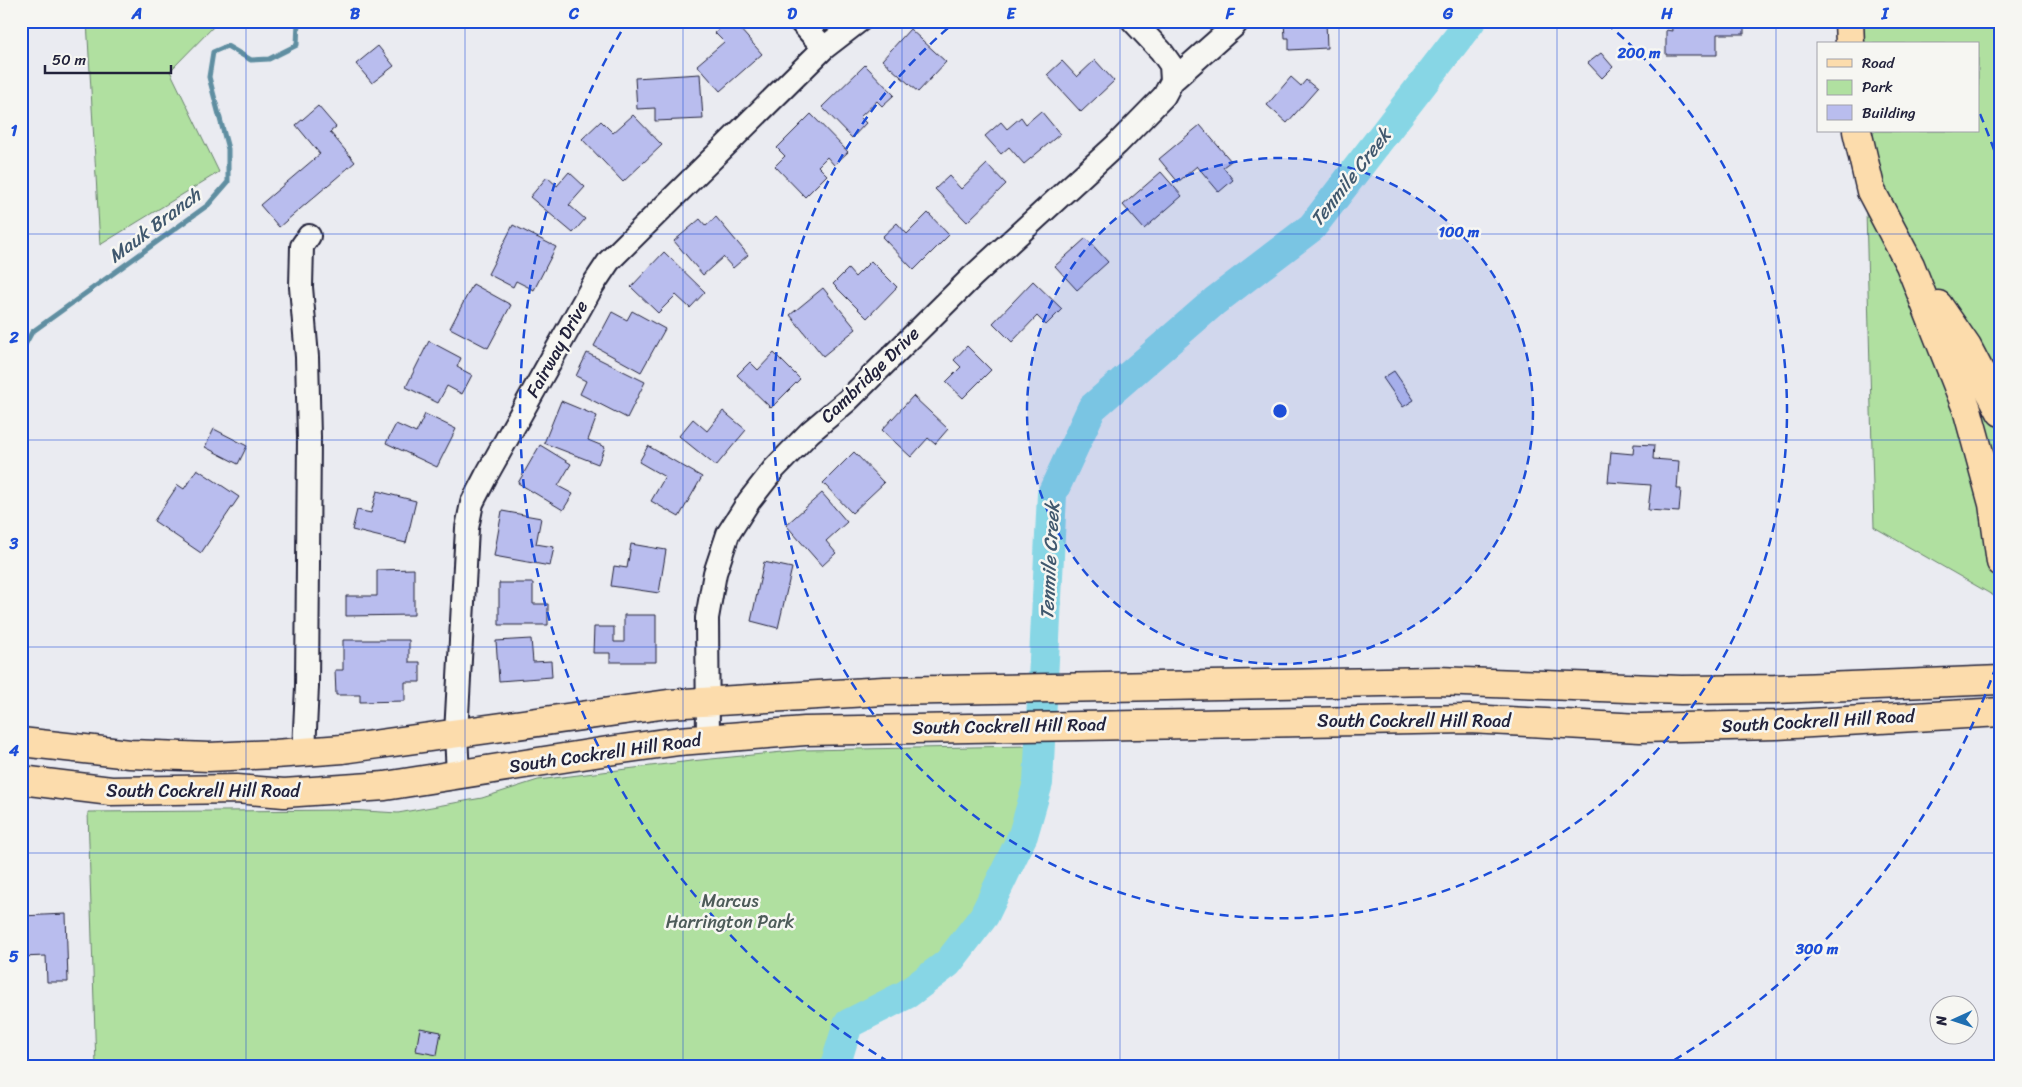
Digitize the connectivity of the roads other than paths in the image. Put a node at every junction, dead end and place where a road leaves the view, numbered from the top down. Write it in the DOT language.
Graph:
graph roads {
  1 [pos="800,21"];
  2 [pos="860,21"];
  3 [pos="1133,21"];
  4 [pos="1238,21"];
  5 [pos="1849,21"];
  6 [pos="1850,42"];
  7 [pos="824,48"];
  8 [pos="1172,81"];
  9 [pos="1857,132"];
  10 [pos="309,236"];
  11 [pos="1910,265"];
  12 [pos="2001,412"];
  13 [pos="2001,562"];
  14 [pos="2001,680"];
  15 [pos="1472,682"];
  16 [pos="707,701"];
  17 [pos="2001,712"];
  18 [pos="1470,719"];
  19 [pos="507,726"];
  20 [pos="456,734"];
  21 [pos="708,738"];
  22 [pos="21,742"];
  23 [pos="304,751"];
  24 [pos="509,767"];
  25 [pos="458,775"];
  26 [pos="21,780"];
  1 -- 7 [label="street"];
  2 -- 7 [label="street, Fairway Drive"];
  3 -- 8 [label="street"];
  4 -- 8 [label="street, Cambridge Drive"];
  5 -- 6 [label="main road"];
  7 -- 20 [label="street, Fairway Drive"];
  8 -- 16 [label="street, Cambridge Drive"];
  9 -- 11 [label="main road"];
  10 -- 23 [label="street"];
  11 -- 12 [label="main road"];
  11 -- 13 [label="main road"];
  14 -- 15 [label="main road, South Cockrell Hill Road"];
  15 -- 16 [label="main road, South Cockrell Hill Road"];
  15 -- 18 [label="main road"];
  16 -- 19 [label="main road, South Cockrell Hill Road"];
  16 -- 21 [label="street, Cambridge Drive"];
  17 -- 18 [label="main road, South Cockrell Hill Road"];
  18 -- 21 [label="main road, South Cockrell Hill Road"];
  19 -- 20 [label="main road, South Cockrell Hill Road"];
  19 -- 24 [label="main road"];
  20 -- 23 [label="main road, South Cockrell Hill Road"];
  20 -- 25 [label="street, Fairway Drive"];
  21 -- 24 [label="main road, South Cockrell Hill Road"];
  22 -- 23 [label="main road, South Cockrell Hill Road"];
  24 -- 25 [label="main road, South Cockrell Hill Road"];
  25 -- 26 [label="main road, South Cockrell Hill Road"];
}
